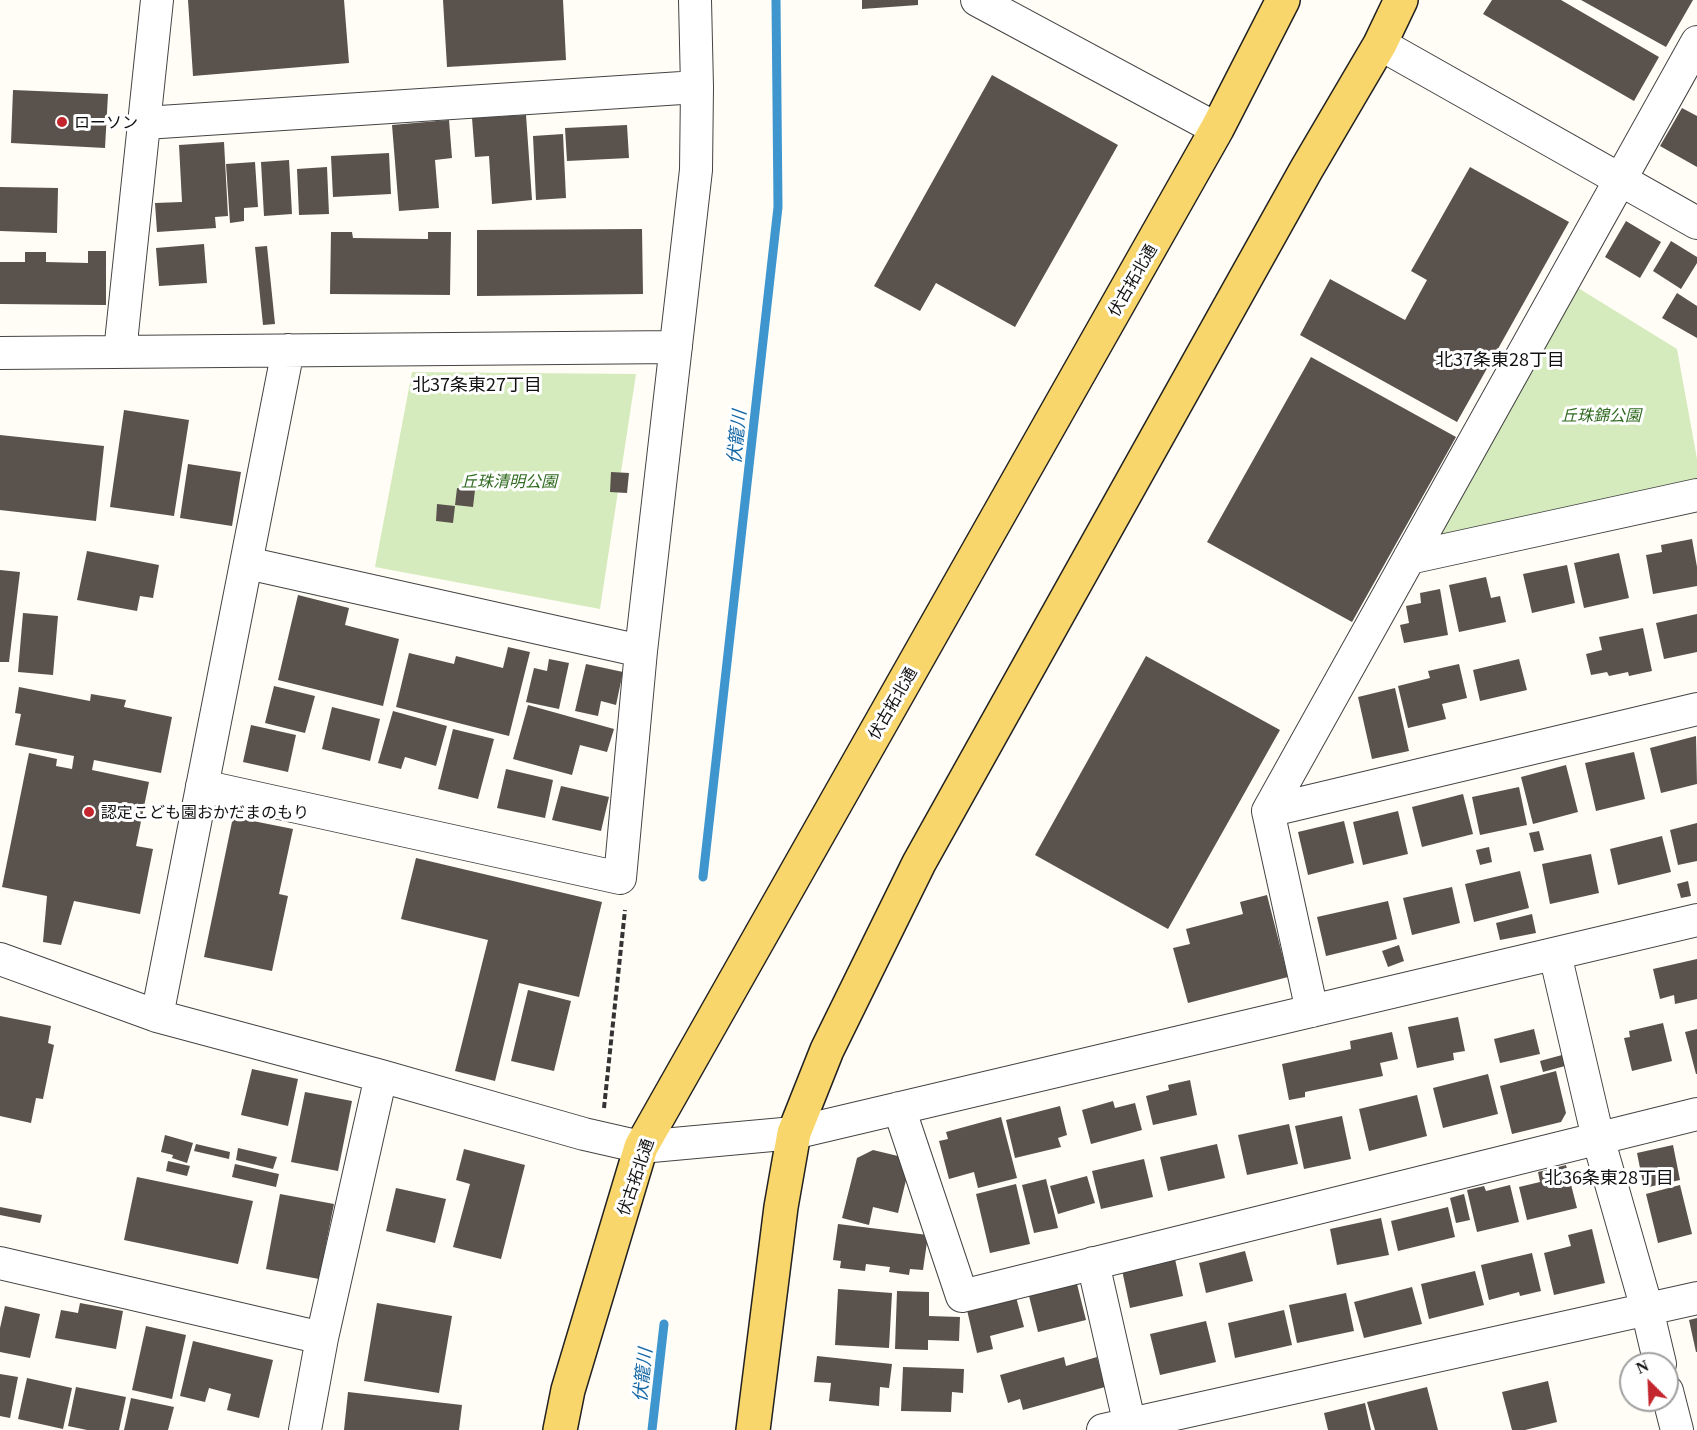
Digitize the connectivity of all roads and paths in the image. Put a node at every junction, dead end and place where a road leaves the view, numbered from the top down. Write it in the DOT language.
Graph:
graph roads {
  1 [pos="157,0"];
  2 [pos="694,0"];
  3 [pos="977,0"];
  4 [pos="1283,0"];
  5 [pos="1401,0"];
  6 [pos="1697,42"];
  7 [pos="1380,44"];
  8 [pos="697,87"];
  9 [pos="145,123"];
  10 [pos="1217,129"];
  11 [pos="1620,179"];
  12 [pos="1697,223"];
  13 [pos="676,347"];
  14 [pos="288,350"];
  15 [pos="120,352"];
  16 [pos="0,353"];
  17 [pos="1697,495"];
  18 [pos="1409,558"];
  19 [pos="247,563"];
  20 [pos="641,651"];
  21 [pos="1697,709"];
  22 [pos="202,786"];
  23 [pos="1268,811"];
  24 [pos="626,900"];
  25 [pos="1697,920"];
  26 [pos="1555,954"];
  27 [pos="0,959"];
  28 [pos="1312,1011"];
  29 [pos="157,1016"];
  30 [pos="381,1076"];
  31 [pos="899,1108"];
  32 [pos="604,1112"];
  33 [pos="1697,1114"];
  34 [pos="794,1133"];
  35 [pos="1598,1138"];
  36 [pos="642,1147"];
  37 [pos="0,1263"];
  38 [pos="1093,1263"];
  39 [pos="1697,1298"];
  40 [pos="1647,1310"];
  41 [pos="322,1338"];
  42 [pos="1657,1352"];
  43 [pos="1672,1412"];
  44 [pos="1121,1428"];
  45 [pos="758,1429"];
  46 [pos="305,1430"];
  47 [pos="560,1430"];
  48 [pos="1677,1430"];
  1 -- 9 [label="street"];
  2 -- 8 [label="street"];
  3 -- 10 [label="street"];
  4 -- 10 [label="main road, 伏古拓北通"];
  5 -- 7 [label="main road"];
  6 -- 11 [label="street"];
  7 -- 11 [label="street"];
  7 -- 34 [label="main road"];
  8 -- 9 [label="street"];
  8 -- 13 [label="street"];
  9 -- 15 [label="street"];
  10 -- 36 [label="main road, 伏古拓北通"];
  11 -- 12 [label="street"];
  11 -- 18 [label="street"];
  13 -- 14 [label="street"];
  13 -- 20 [label="street"];
  14 -- 15 [label="street"];
  14 -- 19 [label="street"];
  15 -- 16 [label="street"];
  17 -- 18 [label="street"];
  18 -- 23 [label="street"];
  19 -- 20 [label="street"];
  19 -- 22 [label="street"];
  20 -- 22 [label="street"];
  21 -- 23 [label="street"];
  22 -- 29 [label="street"];
  23 -- 28 [label="street"];
  24 -- 32 [label="path"];
  25 -- 26 [label="street"];
  26 -- 28 [label="street"];
  26 -- 35 [label="street"];
  27 -- 29 [label="street"];
  28 -- 31 [label="street"];
  29 -- 30 [label="street"];
  30 -- 36 [label="street"];
  30 -- 41 [label="street"];
  31 -- 34 [label="street"];
  31 -- 38 [label="street"];
  33 -- 35 [label="street"];
  34 -- 36 [label="street"];
  34 -- 45 [label="main road"];
  35 -- 38 [label="street"];
  35 -- 40 [label="street"];
  36 -- 47 [label="main road, 伏古拓北通"];
  37 -- 41 [label="street"];
  38 -- 44 [label="street"];
  39 -- 40 [label="street"];
  40 -- 42 [label="street"];
  40 -- 44 [label="street"];
  41 -- 46 [label="street"];
  43 -- 48 [label="street"];
}
